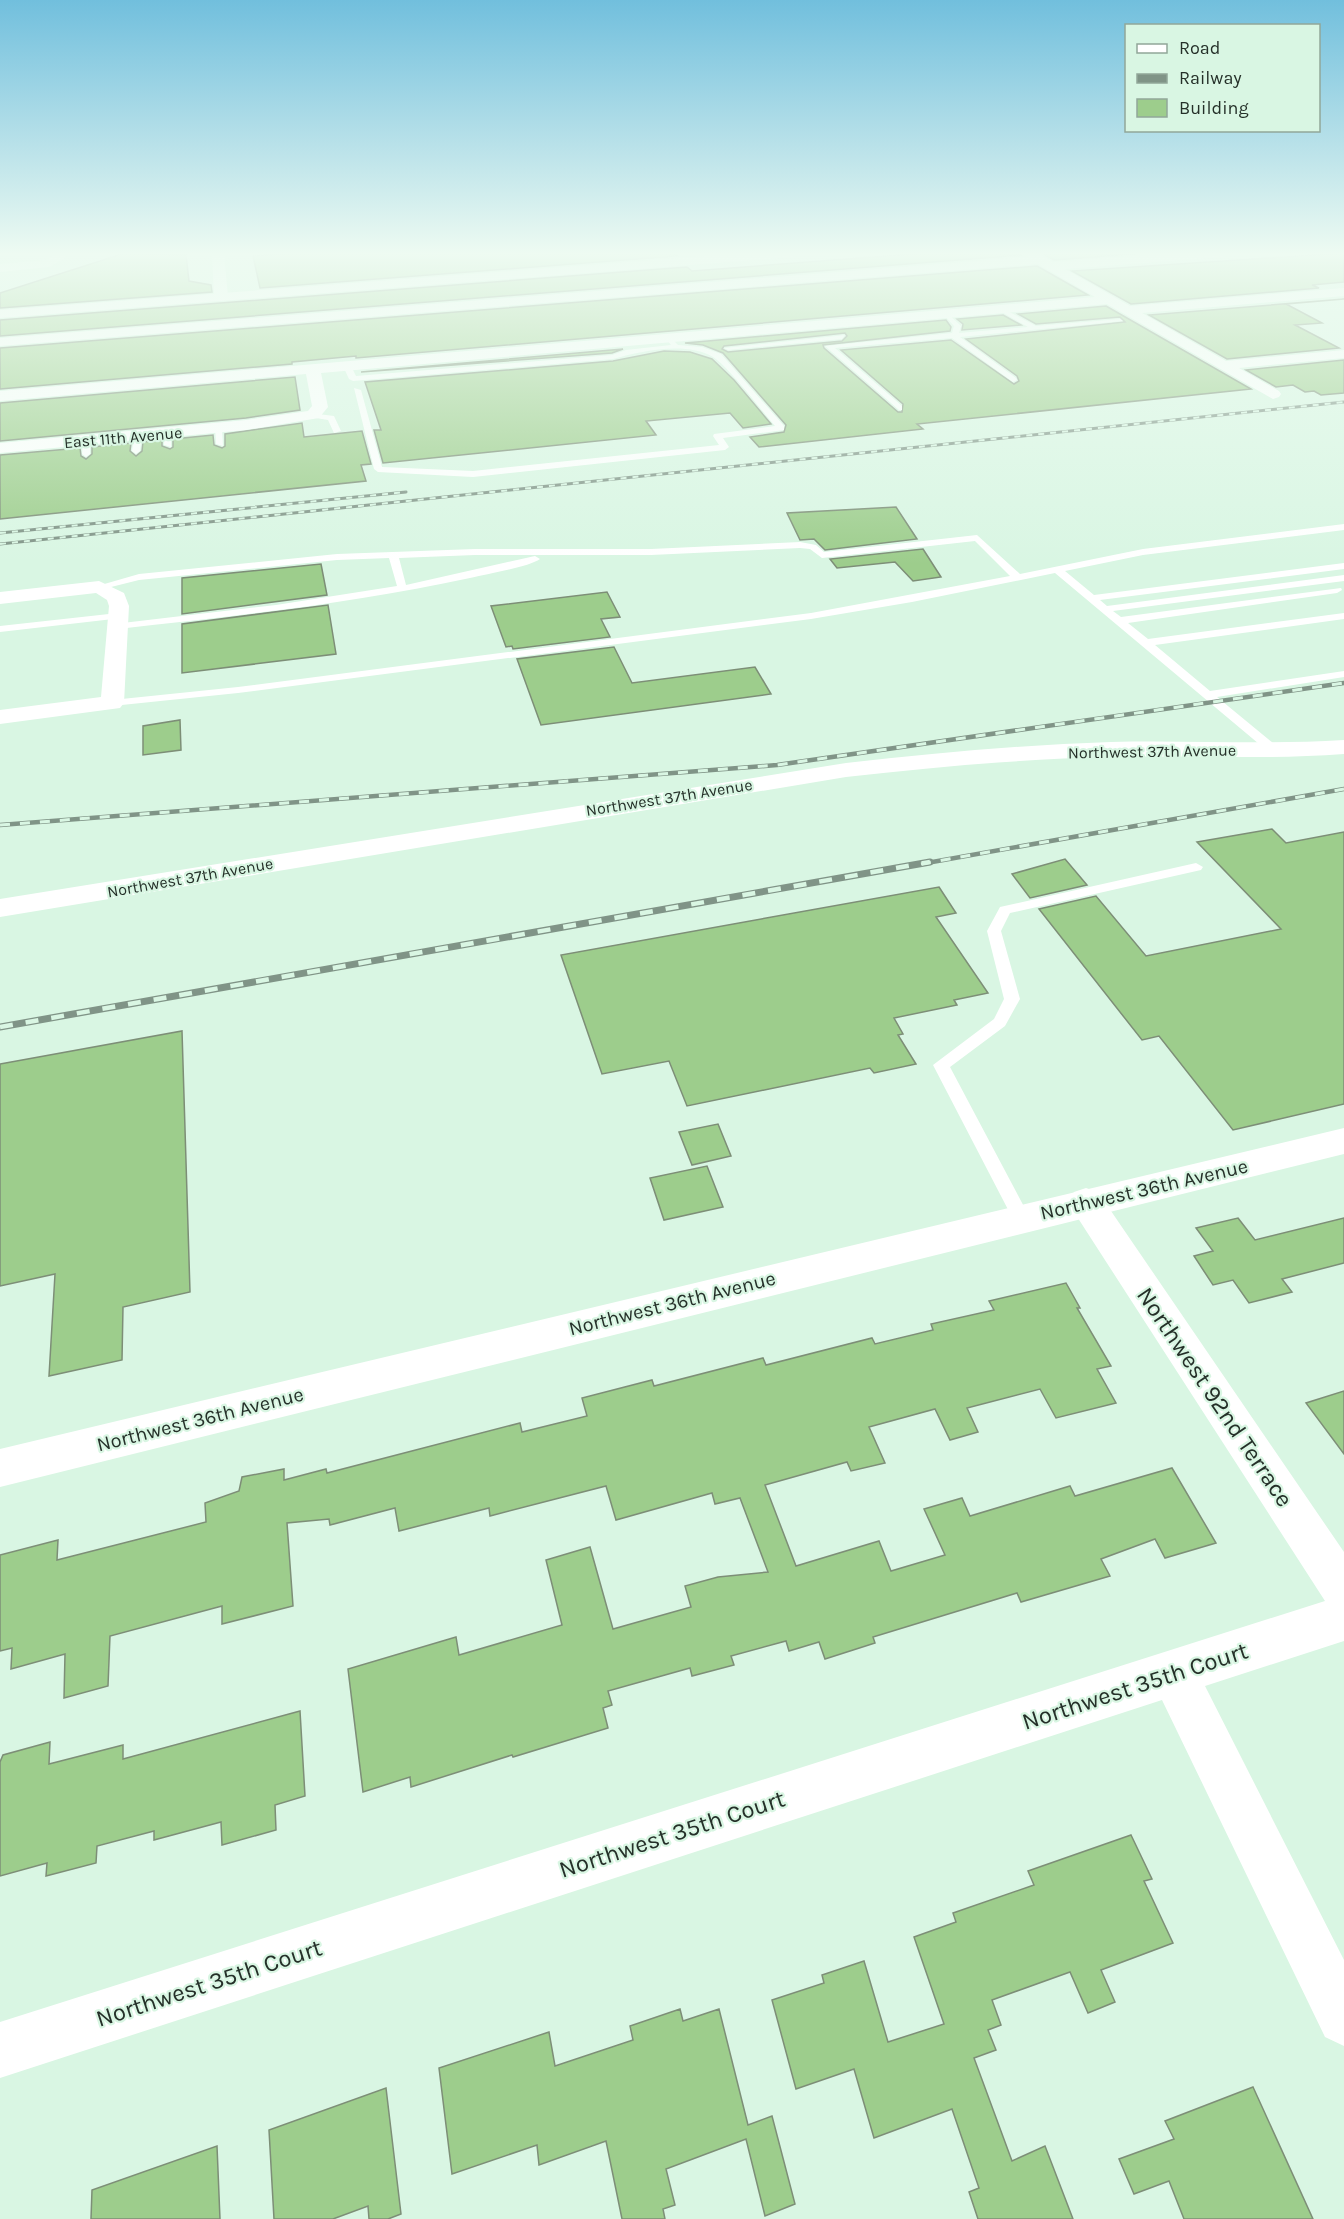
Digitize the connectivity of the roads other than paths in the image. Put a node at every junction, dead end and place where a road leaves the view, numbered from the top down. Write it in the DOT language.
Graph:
graph roads {
  1 [pos="516,357"];
  2 [pos="614,357"];
  3 [pos="718,357"];
  4 [pos="841,357"];
  5 [pos="982,357"];
  6 [pos="1209,357"];
  7 [pos="1317,357"];
  8 [pos="1226,365"];
  9 [pos="313,369"];
  10 [pos="350,372"];
  11 [pos="403,374"];
  12 [pos="1013,380"];
  13 [pos="408,385"];
  14 [pos="367,389"];
  15 [pos="357,390"];
  16 [pos="1274,394"];
  17 [pos="0,396"];
  18 [pos="898,408"];
  19 [pos="313,415"];
  20 [pos="337,431"];
  21 [pos="0,448"];
  22 [pos="1344,527"];
  23 [pos="553,554"];
  24 [pos="393,555"];
  25 [pos="1344,566"];
  26 [pos="1058,570"];
  27 [pos="1018,578"];
  28 [pos="1344,578"];
  29 [pos="99,587"];
  30 [pos="402,587"];
  31 [pos="1344,589"];
  32 [pos="0,598"];
  33 [pos="1092,598"];
  34 [pos="1104,609"];
  35 [pos="1344,616"];
  36 [pos="118,621"];
  37 [pos="1119,621"];
  38 [pos="0,629"];
  39 [pos="1146,643"];
  40 [pos="1344,674"];
  41 [pos="1208,695"];
  42 [pos="112,703"];
  43 [pos="0,717"];
  44 [pos="1344,747"];
  45 [pos="1275,751"];
  46 [pos="1196,867"];
  47 [pos="0,908"];
  48 [pos="1344,1141"];
  49 [pos="1086,1202"];
  50 [pos="1021,1218"];
  51 [pos="0,1468"];
  52 [pos="1344,1591"];
  53 [pos="1344,1618"];
  54 [pos="1173,1673"];
  55 [pos="1344,2018"];
  56 [pos="0,2050"];
  1 -- 10 [label="street"];
  2 -- 11 [label="lane"];
  3 -- 15 [label="lane"];
  4 -- 18 [label="lane"];
  5 -- 12 [label="lane"];
  6 -- 8 [label="street"];
  7 -- 8 [label="street"];
  8 -- 16 [label="street"];
  9 -- 10 [label="street"];
  9 -- 17 [label="street"];
  9 -- 19 [label="street"];
  10 -- 11 [label="lane"];
  10 -- 15 [label="lane"];
  11 -- 13 [label="lane"];
  14 -- 15 [label="lane"];
  19 -- 20 [label="lane"];
  19 -- 21 [label="street, East 11th Avenue"];
  22 -- 26 [label="lane"];
  23 -- 24 [label="lane"];
  23 -- 27 [label="lane"];
  23 -- 30 [label="lane"];
  24 -- 29 [label="lane"];
  24 -- 30 [label="lane"];
  25 -- 33 [label="lane"];
  26 -- 27 [label="lane"];
  26 -- 33 [label="lane"];
  27 -- 42 [label="lane"];
  28 -- 34 [label="lane"];
  29 -- 32 [label="street"];
  29 -- 36 [label="street"];
  30 -- 36 [label="lane"];
  31 -- 37 [label="lane"];
  33 -- 34 [label="lane"];
  34 -- 37 [label="lane"];
  35 -- 39 [label="lane"];
  36 -- 38 [label="lane"];
  36 -- 42 [label="street"];
  37 -- 39 [label="lane"];
  39 -- 41 [label="lane"];
  40 -- 41 [label="lane"];
  41 -- 45 [label="lane"];
  42 -- 43 [label="street"];
  44 -- 45 [label="street, Northwest 37th Avenue"];
  45 -- 47 [label="street, Northwest 37th Avenue"];
  46 -- 50 [label="lane"];
  48 -- 49 [label="street, Northwest 36th Avenue"];
  49 -- 50 [label="street, Northwest 36th Avenue"];
  49 -- 52 [label="street, Northwest 92nd Terrace"];
  50 -- 51 [label="street, Northwest 36th Avenue"];
  53 -- 54 [label="street, Northwest 35th Court"];
  54 -- 55 [label="street"];
  54 -- 56 [label="street, Northwest 35th Court"];
}
